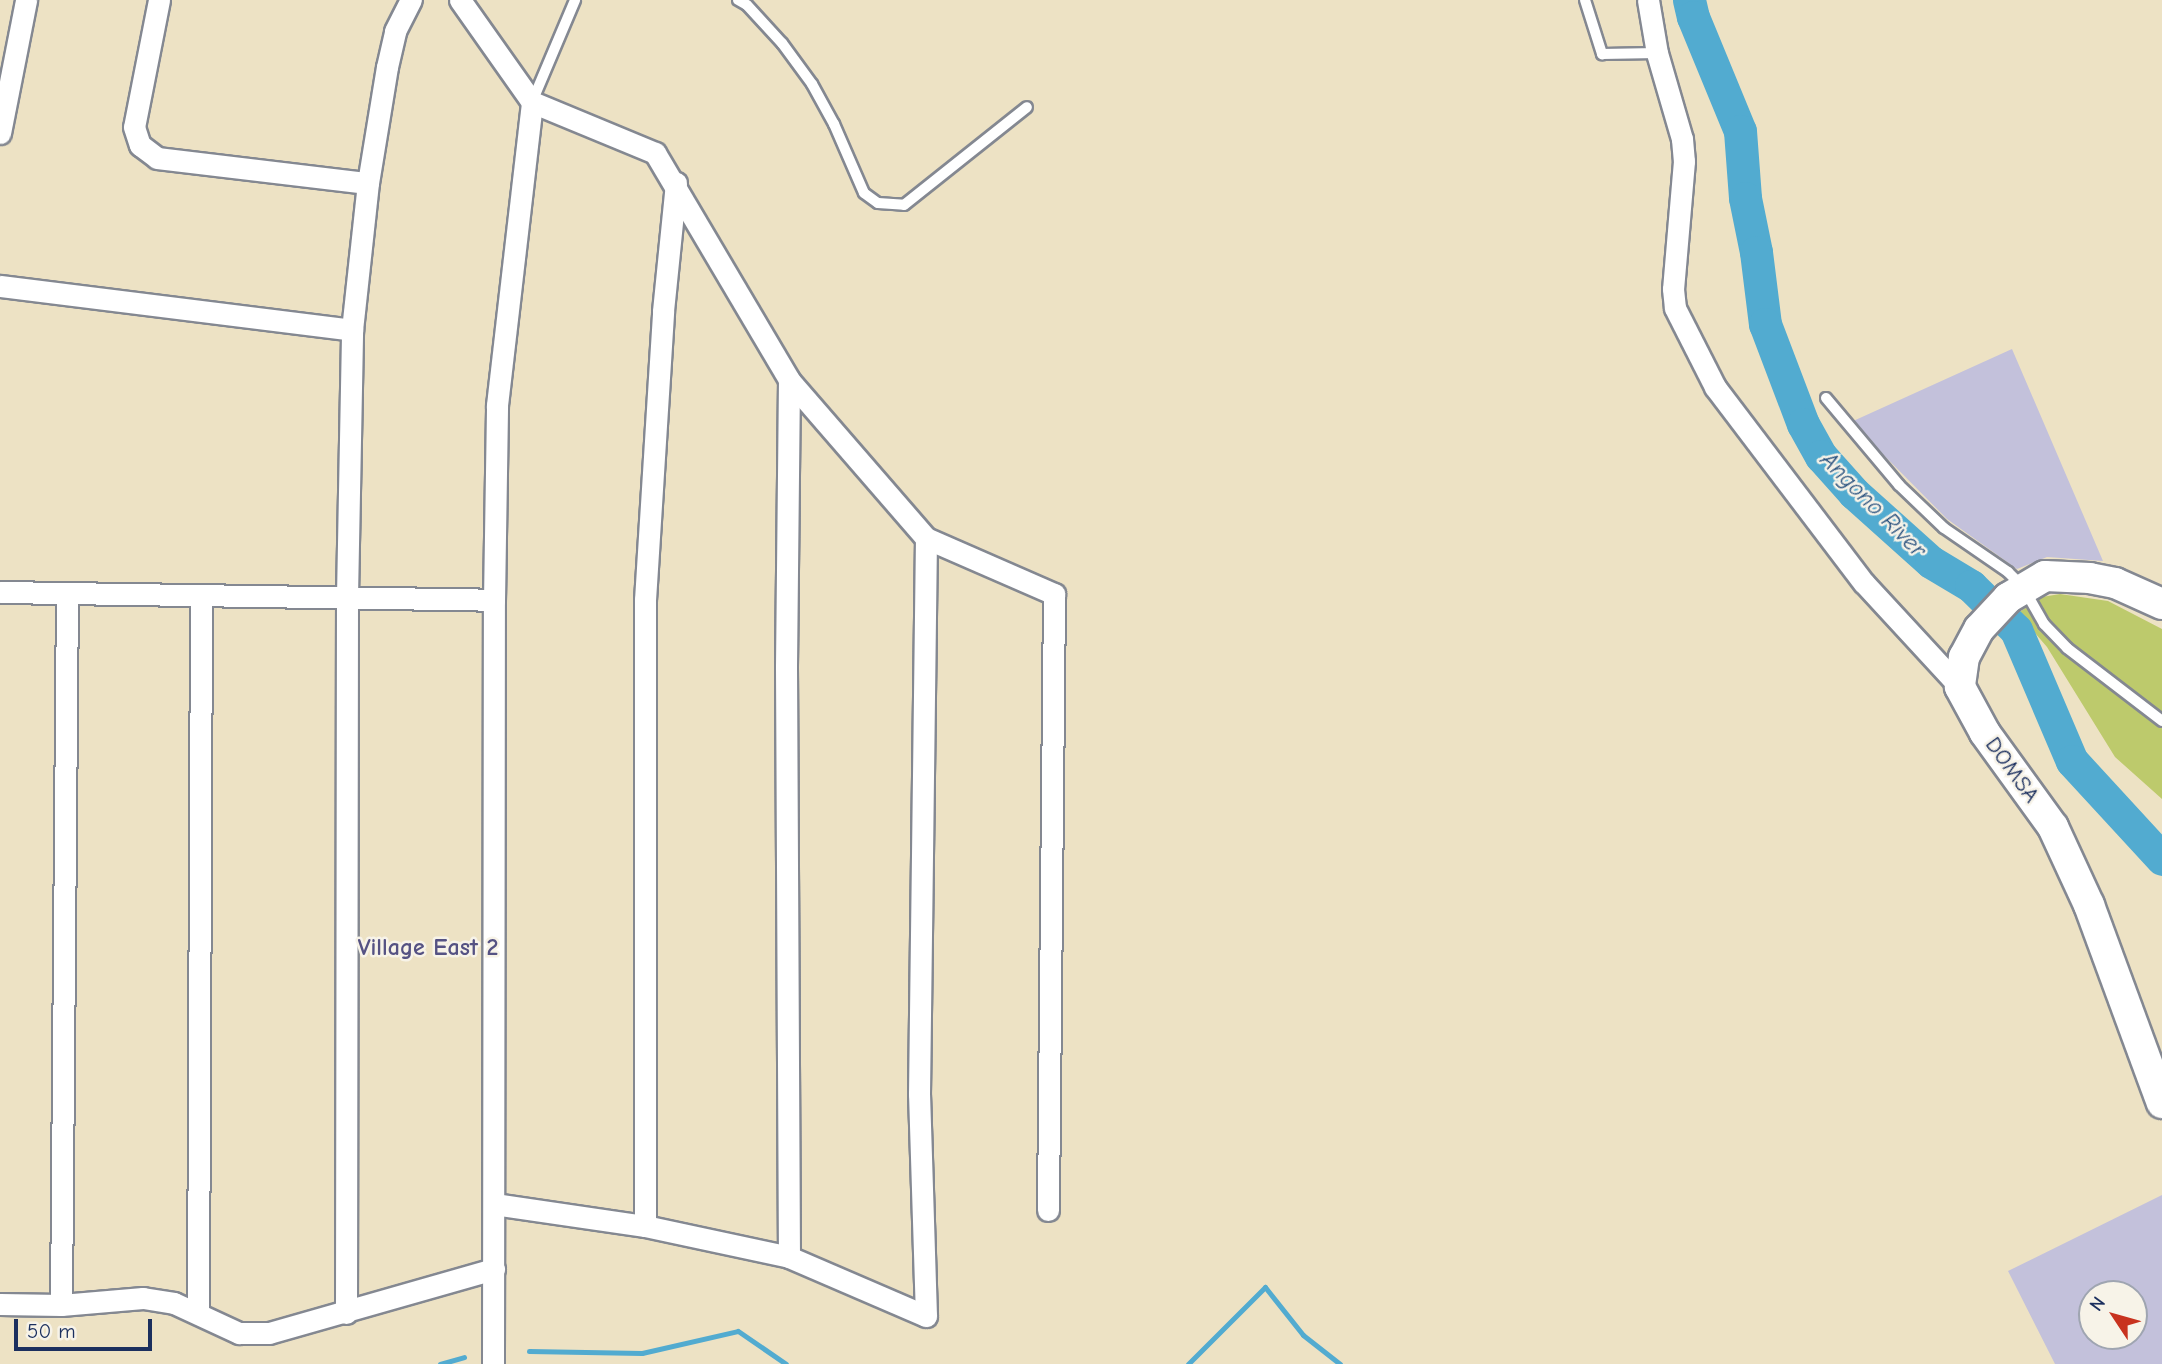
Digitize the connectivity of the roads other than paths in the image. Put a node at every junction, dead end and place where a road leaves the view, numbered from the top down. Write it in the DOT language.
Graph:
graph roads {
  1 [pos="26,0"];
  2 [pos="159,0"];
  3 [pos="411,0"];
  4 [pos="460,0"];
  5 [pos="575,0"];
  6 [pos="1585,0"];
  7 [pos="1648,0"];
  8 [pos="746,2"];
  9 [pos="1657,53"];
  10 [pos="532,102"];
  11 [pos="1027,107"];
  12 [pos="0,133"];
  13 [pos="368,183"];
  14 [pos="676,183"];
  15 [pos="0,286"];
  16 [pos="352,330"];
  17 [pos="789,380"];
  18 [pos="1826,398"];
  19 [pos="926,538"];
  20 [pos="0,592"];
  21 [pos="67,593"];
  22 [pos="2015,593"];
  23 [pos="201,595"];
  24 [pos="347,596"];
  25 [pos="494,600"];
  26 [pos="2162,604"];
  27 [pos="1960,687"];
  28 [pos="2162,721"];
  29 [pos="2162,1103"];
  30 [pos="494,1204"];
  31 [pos="1048,1210"];
  32 [pos="645,1226"];
  33 [pos="789,1257"];
  34 [pos="494,1269"];
  35 [pos="0,1304"];
  36 [pos="61,1305"];
  37 [pos="346,1313"];
  38 [pos="198,1314"];
  39 [pos="493,1364"];
  1 -- 12 [label="street"];
  2 -- 13 [label="street"];
  3 -- 13 [label="street"];
  4 -- 10 [label="street"];
  5 -- 10 [label="lane"];
  6 -- 9 [label="lane"];
  7 -- 9 [label="street"];
  8 -- 11 [label="lane"];
  9 -- 27 [label="street"];
  10 -- 14 [label="street"];
  10 -- 25 [label="street"];
  13 -- 16 [label="street"];
  14 -- 17 [label="street"];
  14 -- 32 [label="street"];
  15 -- 16 [label="street"];
  16 -- 24 [label="street"];
  17 -- 19 [label="street"];
  17 -- 33 [label="street"];
  18 -- 22 [label="lane"];
  19 -- 31 [label="street"];
  19 -- 33 [label="street"];
  20 -- 21 [label="street"];
  21 -- 23 [label="street"];
  21 -- 36 [label="street"];
  22 -- 26 [label="main road"];
  22 -- 27 [label="main road"];
  22 -- 28 [label="lane"];
  23 -- 24 [label="street"];
  23 -- 38 [label="street"];
  24 -- 25 [label="street"];
  24 -- 37 [label="street"];
  25 -- 30 [label="street"];
  27 -- 29 [label="main road, DOMSA"];
  30 -- 32 [label="street"];
  30 -- 34 [label="street"];
  32 -- 33 [label="street"];
  34 -- 37 [label="street"];
  34 -- 39 [label="street"];
  35 -- 36 [label="street"];
  36 -- 38 [label="street"];
  37 -- 38 [label="street"];
}
